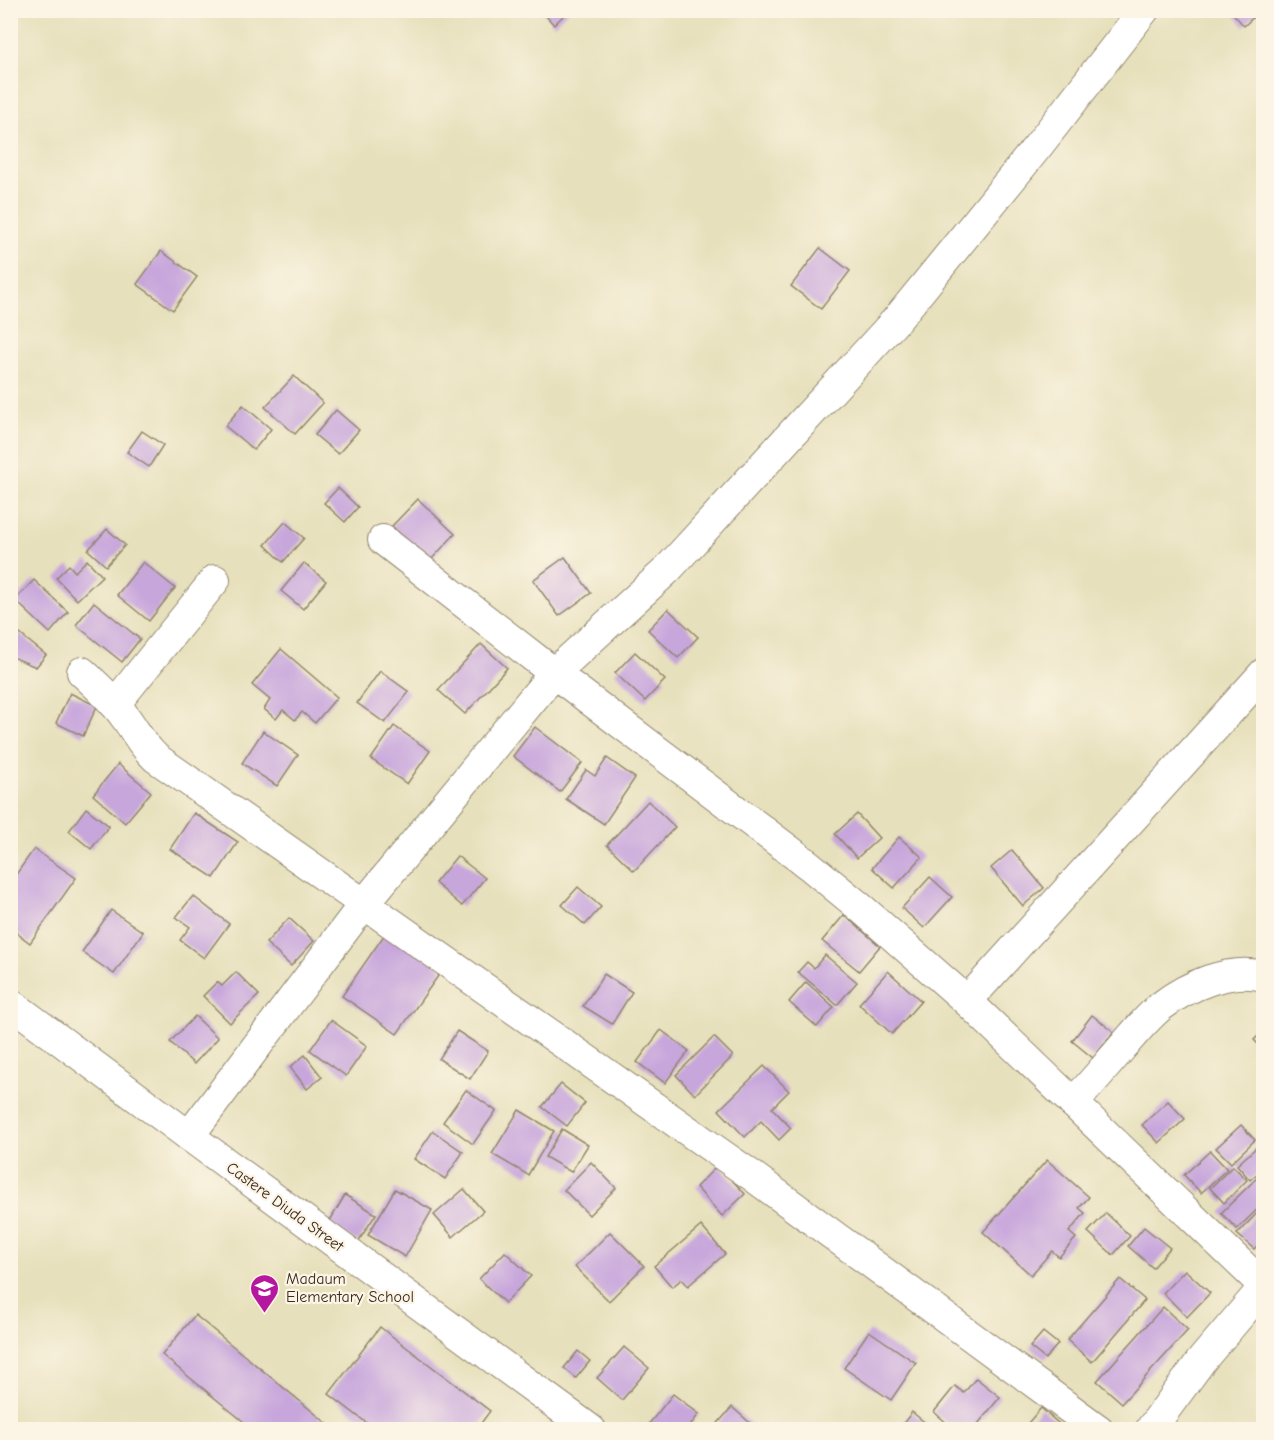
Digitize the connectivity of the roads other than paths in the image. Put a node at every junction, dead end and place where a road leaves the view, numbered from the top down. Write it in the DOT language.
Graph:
graph roads {
  1 [pos="1144,10"];
  2 [pos="383,540"];
  3 [pos="215,580"];
  4 [pos="82,672"];
  5 [pos="554,673"];
  6 [pos="1263,673"];
  7 [pos="115,704"];
  8 [pos="364,904"];
  9 [pos="1263,975"];
  10 [pos="967,1001"];
  11 [pos="10,1003"];
  12 [pos="1073,1103"];
  13 [pos="189,1136"];
  14 [pos="1263,1287"];
  15 [pos="591,1430"];
  16 [pos="1100,1430"];
  17 [pos="1150,1430"];
  1 -- 5 [label="street"];
  2 -- 5 [label="street"];
  3 -- 7 [label="street"];
  4 -- 7 [label="street"];
  5 -- 8 [label="street"];
  5 -- 10 [label="street"];
  6 -- 10 [label="street"];
  7 -- 8 [label="street"];
  8 -- 13 [label="street"];
  8 -- 16 [label="street"];
  9 -- 12 [label="street"];
  10 -- 12 [label="street"];
  11 -- 13 [label="street, Castere Diuda Street"];
  12 -- 14 [label="street"];
  13 -- 15 [label="street, Castere Diuda Street"];
  14 -- 17 [label="street"];
}
